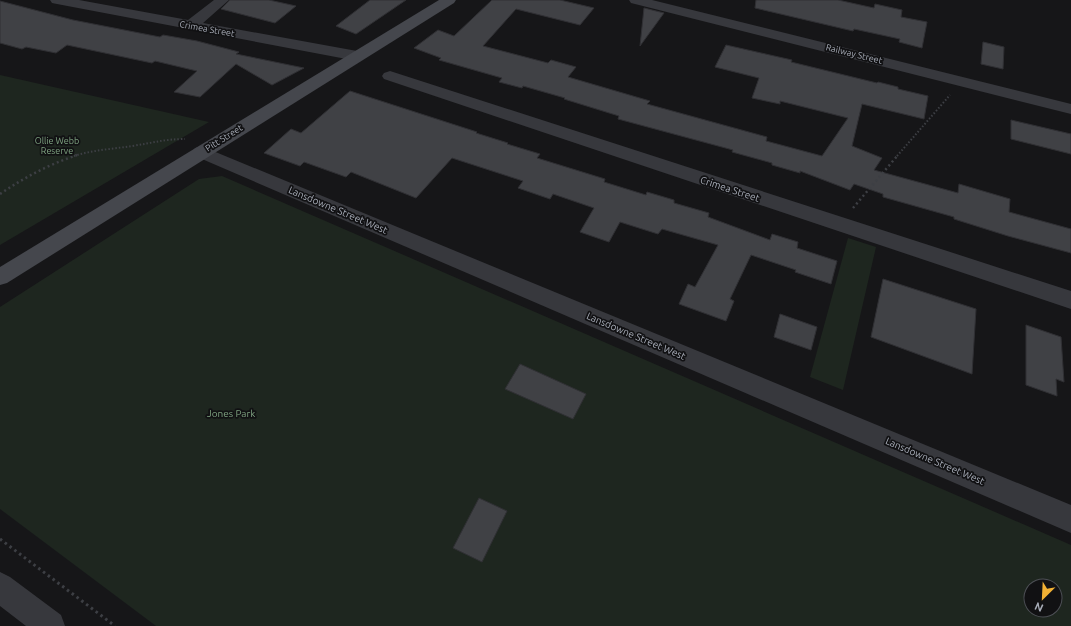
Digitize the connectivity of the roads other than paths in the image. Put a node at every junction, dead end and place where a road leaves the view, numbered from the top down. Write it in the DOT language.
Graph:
graph roads {
  1 [pos="57,0"];
  2 [pos="222,0"];
  3 [pos="449,0"];
  4 [pos="636,0"];
  5 [pos="190,26"];
  6 [pos="357,56"];
  7 [pos="390,76"];
  8 [pos="1071,109"];
  9 [pos="201,152"];
  10 [pos="0,277"];
  11 [pos="1071,300"];
  12 [pos="1071,519"];
  13 [pos="0,587"];
  14 [pos="50,626"];
  1 -- 5 [label="street, Crimea Street"];
  2 -- 5 [label="street"];
  3 -- 6 [label="main road, Pitt Street"];
  4 -- 8 [label="street, Railway Street"];
  5 -- 6 [label="street, Crimea Street"];
  6 -- 9 [label="main road, Pitt Street"];
  7 -- 11 [label="street, Crimea Street"];
  9 -- 10 [label="main road, Pitt Street"];
  9 -- 12 [label="street, Lansdowne Street West"];
  13 -- 14 [label="street"];
}
